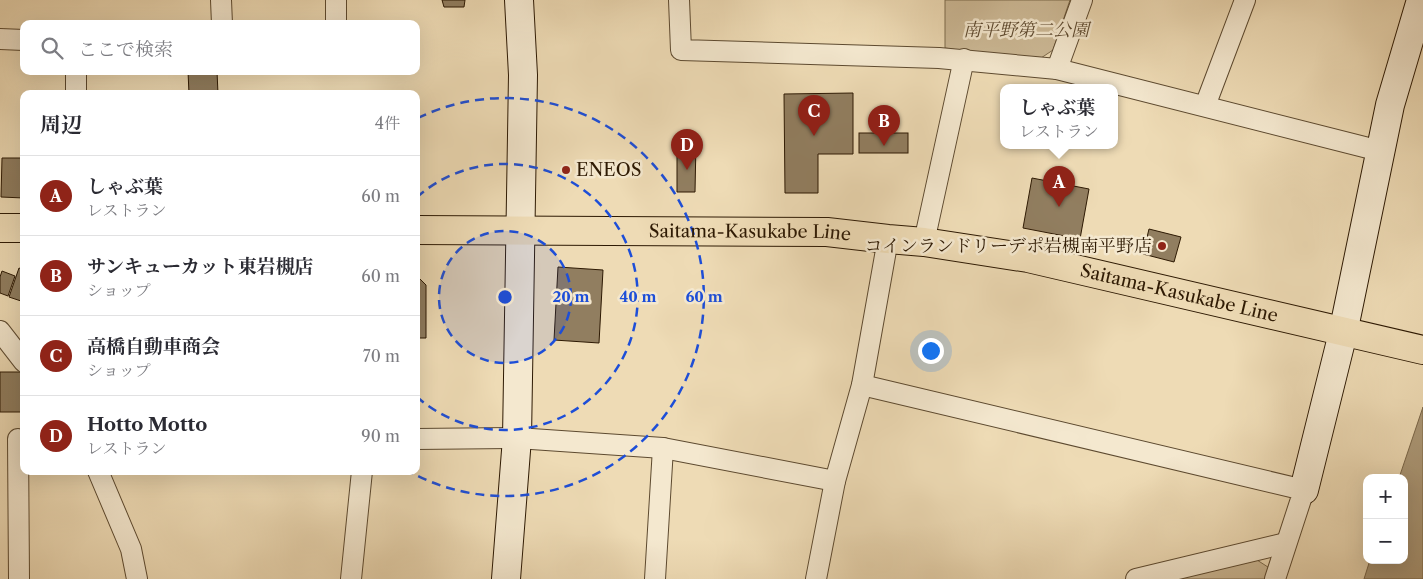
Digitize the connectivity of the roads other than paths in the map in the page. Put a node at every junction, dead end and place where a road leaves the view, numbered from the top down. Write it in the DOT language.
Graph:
graph roads {
  1 [pos="221,0"];
  2 [pos="336,0"];
  3 [pos="519,0"];
  4 [pos="678,0"];
  5 [pos="1082,0"];
  6 [pos="1245,0"];
  7 [pos="1421,0"];
  8 [pos="222,20"];
  9 [pos="336,20"];
  10 [pos="0,39"];
  11 [pos="20,40"];
  12 [pos="964,59"];
  13 [pos="1057,69"];
  14 [pos="76,75"];
  15 [pos="1117,84"];
  16 [pos="1118,84"];
  17 [pos="76,90"];
  18 [pos="1205,106"];
  19 [pos="1380,151"];
  20 [pos="0,228"];
  21 [pos="20,228"];
  22 [pos="420,230"];
  23 [pos="520,231"];
  24 [pos="888,239"];
  25 [pos="924,242"];
  26 [pos="0,331"];
  27 [pos="1343,333"];
  28 [pos="1423,350"];
  29 [pos="20,357"];
  30 [pos="862,385"];
  31 [pos="517,438"];
  32 [pos="14,439"];
  33 [pos="420,439"];
  34 [pos="663,448"];
  35 [pos="100,475"];
  36 [pos="362,475"];
  37 [pos="835,481"];
  38 [pos="1304,490"];
  39 [pos="1286,543"];
  40 [pos="18,579"];
  41 [pos="137,579"];
  42 [pos="351,579"];
  43 [pos="506,579"];
  44 [pos="655,579"];
  45 [pos="816,579"];
  46 [pos="1136,579"];
  47 [pos="1275,579"];
  1 -- 8 [label="street"];
  2 -- 9 [label="street"];
  3 -- 23 [label="street"];
  4 -- 12 [label="street"];
  5 -- 13 [label="street"];
  6 -- 18 [label="street"];
  7 -- 19 [label="street"];
  10 -- 11 [label="street"];
  12 -- 13 [label="street"];
  12 -- 25 [label="street"];
  13 -- 15 [label="street"];
  14 -- 17 [label="street"];
  16 -- 18 [label="street"];
  18 -- 19 [label="street"];
  19 -- 27 [label="street"];
  20 -- 21 [label="main road"];
  22 -- 23 [label="main road, Saitama-Kasukabe Line"];
  23 -- 24 [label="main road, Saitama-Kasukabe Line"];
  23 -- 31 [label="street"];
  24 -- 25 [label="main road, Saitama-Kasukabe Line"];
  24 -- 30 [label="street"];
  25 -- 27 [label="main road, Saitama-Kasukabe Line"];
  26 -- 29 [label="street"];
  27 -- 28 [label="main road, Saitama-Kasukabe Line"];
  27 -- 38 [label="street"];
  30 -- 37 [label="street"];
  30 -- 38 [label="street"];
  31 -- 33 [label="street"];
  31 -- 34 [label="street"];
  31 -- 43 [label="street"];
  32 -- 40 [label="street"];
  34 -- 37 [label="street"];
  34 -- 44 [label="street"];
  35 -- 41 [label="street"];
  36 -- 42 [label="street"];
  37 -- 45 [label="street"];
  38 -- 39 [label="street"];
  39 -- 46 [label="street"];
  39 -- 47 [label="street"];
}
